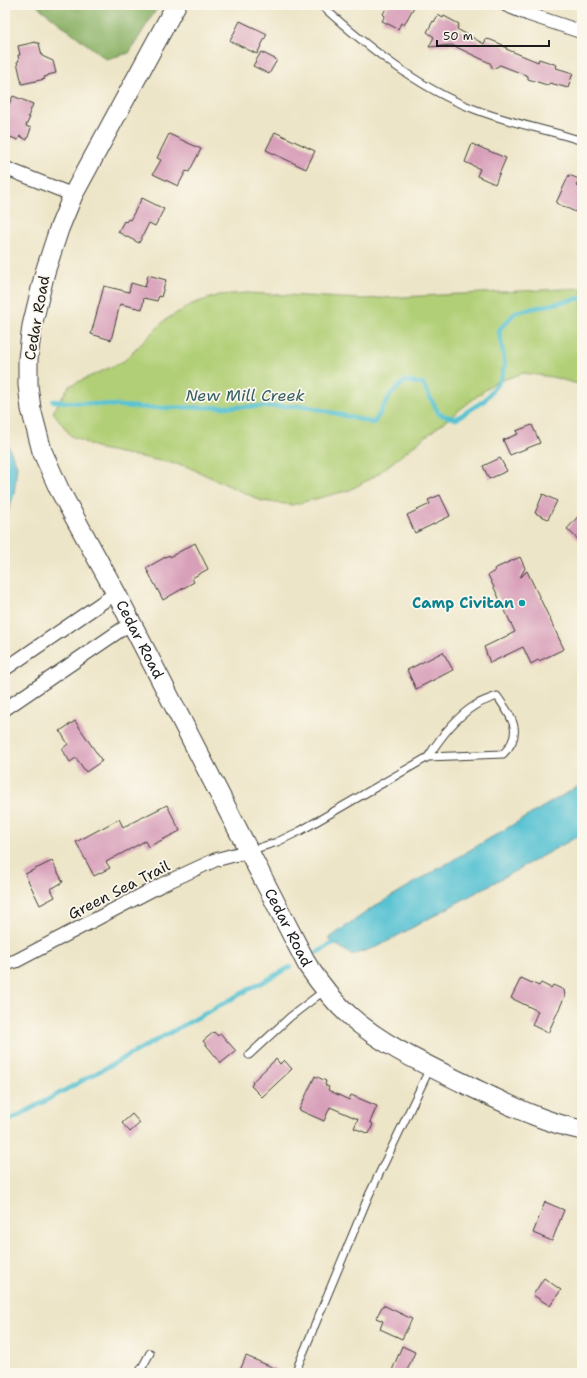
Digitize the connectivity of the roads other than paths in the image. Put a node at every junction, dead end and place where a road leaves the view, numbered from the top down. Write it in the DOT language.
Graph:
graph roads {
  1 [pos="176,5"];
  2 [pos="321,5"];
  3 [pos="506,5"];
  4 [pos="582,32"];
  5 [pos="582,141"];
  6 [pos="5,168"];
  7 [pos="73,195"];
  8 [pos="116,593"];
  9 [pos="131,623"];
  10 [pos="5,669"];
  11 [pos="5,709"];
  12 [pos="428,757"];
  13 [pos="249,851"];
  14 [pos="5,964"];
  15 [pos="325,989"];
  16 [pos="249,1055"];
  17 [pos="430,1067"];
  18 [pos="582,1130"];
  19 [pos="150,1353"];
  20 [pos="139,1373"];
  21 [pos="295,1373"];
  1 -- 7 [label="street, Cedar Road"];
  2 -- 5 [label="lane"];
  3 -- 4 [label="street"];
  6 -- 7 [label="street"];
  7 -- 8 [label="street, Cedar Road"];
  8 -- 9 [label="street, Cedar Road"];
  8 -- 10 [label="street"];
  9 -- 11 [label="street"];
  9 -- 13 [label="street, Cedar Road"];
  12 -- 12 [label="lane"];
  12 -- 13 [label="lane"];
  13 -- 14 [label="street, Green Sea Trail"];
  13 -- 15 [label="street, Cedar Road"];
  15 -- 16 [label="lane"];
  15 -- 17 [label="street, Cedar Road"];
  17 -- 18 [label="street, Cedar Road"];
  17 -- 21 [label="lane"];
  19 -- 20 [label="lane"];
}
